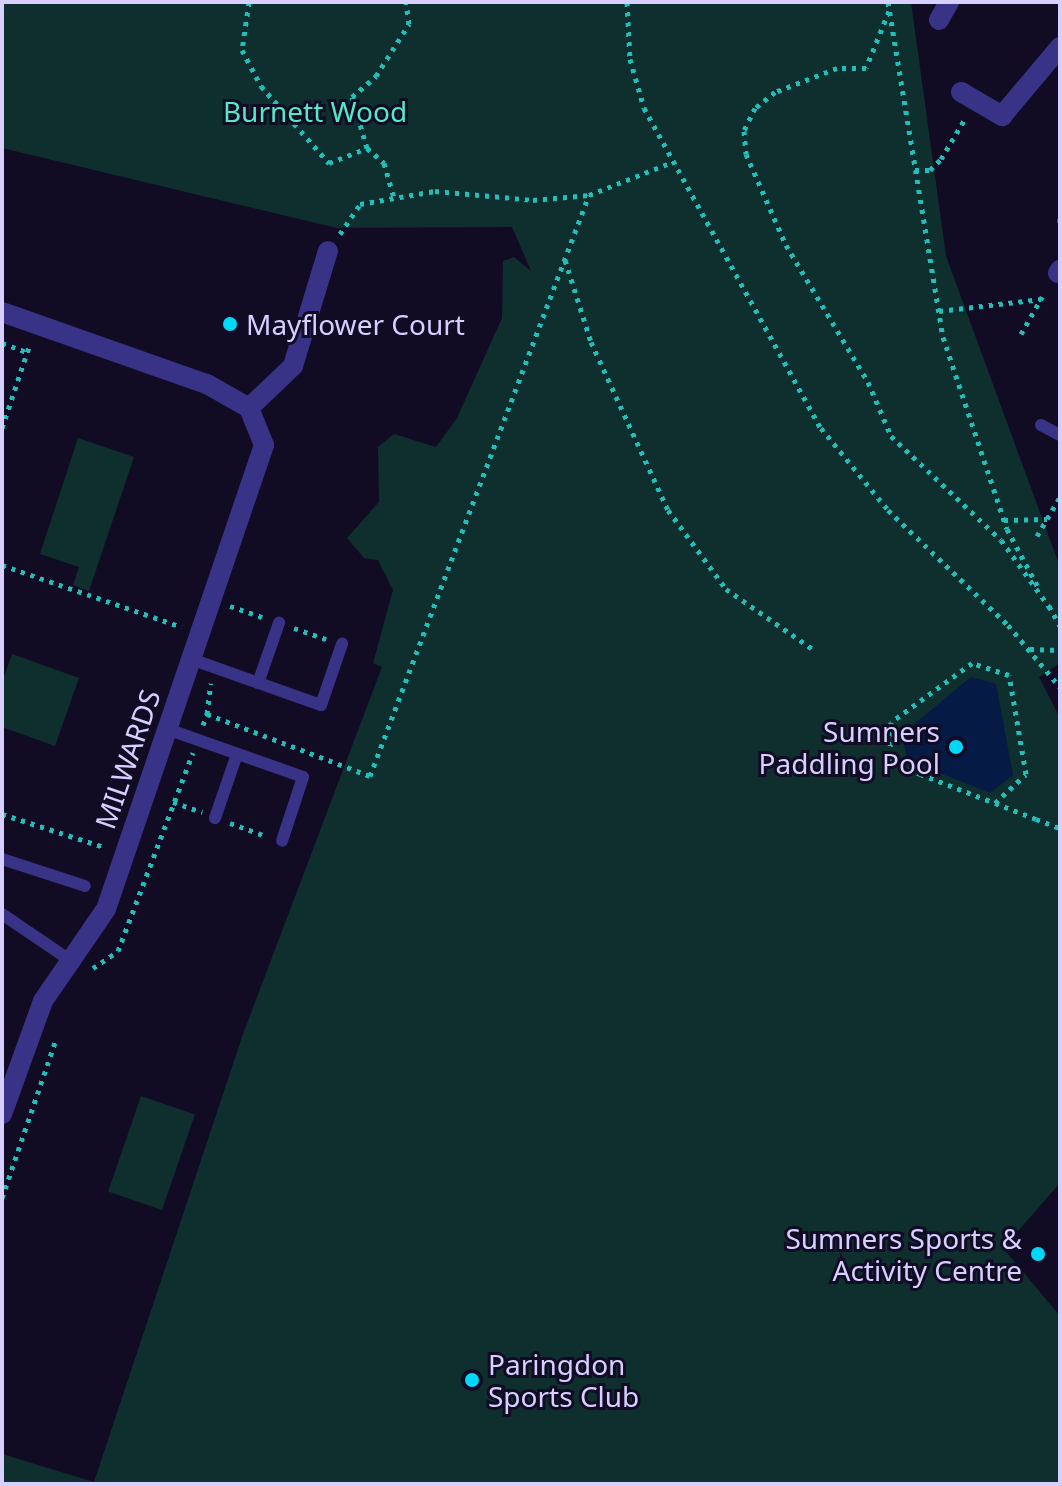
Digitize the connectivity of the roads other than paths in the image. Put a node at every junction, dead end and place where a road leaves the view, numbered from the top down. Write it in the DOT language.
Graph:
graph roads {
  1 [pos="1060,47"];
  2 [pos="969,96"];
  3 [pos="328,251"];
  4 [pos="2,312"];
  5 [pos="249,408"];
  6 [pos="1041,425"];
  7 [pos="1060,435"];
  8 [pos="279,623"];
  9 [pos="342,644"];
  10 [pos="191,659"];
  11 [pos="258,683"];
  12 [pos="167,729"];
  13 [pos="237,754"];
  14 [pos="215,818"];
  15 [pos="282,841"];
  16 [pos="2,859"];
  17 [pos="85,886"];
  18 [pos="2,914"];
  19 [pos="74,963"];
  20 [pos="2,1114"];
  1 -- 2 [label="street"];
  3 -- 5 [label="street"];
  4 -- 5 [label="street"];
  5 -- 10 [label="street, MILWARDS"];
  6 -- 7 [label="lane"];
  8 -- 11 [label="lane"];
  9 -- 11 [label="lane"];
  10 -- 11 [label="lane"];
  10 -- 12 [label="street, MILWARDS"];
  12 -- 13 [label="lane"];
  12 -- 19 [label="street, MILWARDS"];
  13 -- 14 [label="lane"];
  13 -- 15 [label="lane"];
  16 -- 17 [label="lane"];
  18 -- 19 [label="lane"];
  19 -- 20 [label="street, MILWARDS"];
}
